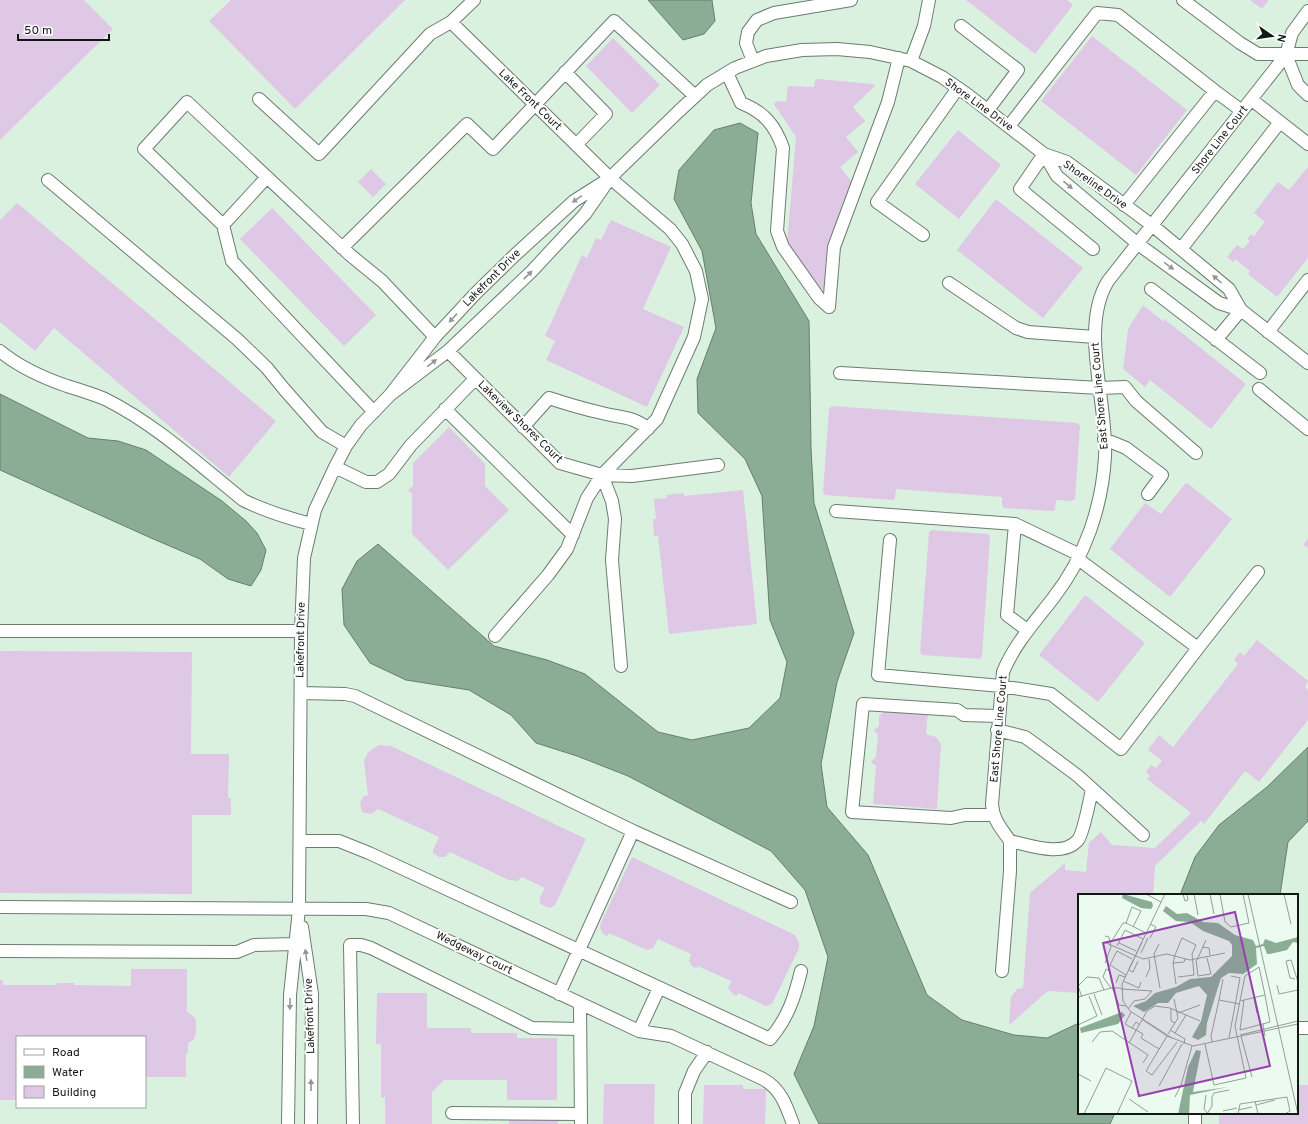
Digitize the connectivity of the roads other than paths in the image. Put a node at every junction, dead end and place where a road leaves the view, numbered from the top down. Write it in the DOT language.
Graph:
graph roads {
  1 [pos="474,0"];
  2 [pos="852,0"];
  3 [pos="929,0"];
  4 [pos="1182,0"];
  5 [pos="1308,11"];
  6 [pos="451,22"];
  7 [pos="961,26"];
  8 [pos="1308,54"];
  9 [pos="1286,55"];
  10 [pos="899,58"];
  11 [pos="753,61"];
  12 [pos="911,61"];
  13 [pos="565,72"];
  14 [pos="726,73"];
  15 [pos="958,88"];
  16 [pos="1215,91"];
  17 [pos="1308,95"];
  18 [pos="696,96"];
  19 [pos="259,99"];
  20 [pos="1252,100"];
  21 [pos="534,104"];
  22 [pos="988,110"];
  23 [pos="1242,111"];
  24 [pos="1280,122"];
  25 [pos="1009,126"];
  26 [pos="1308,144"];
  27 [pos="576,145"];
  28 [pos="1044,154"];
  29 [pos="266,177"];
  30 [pos="610,178"];
  31 [pos="48,180"];
  32 [pos="1124,205"];
  33 [pos="223,226"];
  34 [pos="1153,226"];
  35 [pos="923,235"];
  36 [pos="1138,244"];
  37 [pos="342,248"];
  38 [pos="1181,249"];
  39 [pos="1093,250"];
  40 [pos="1308,280"];
  41 [pos="949,283"];
  42 [pos="1151,289"];
  43 [pos="1240,310"];
  44 [pos="1268,332"];
  45 [pos="1095,337"];
  46 [pos="435,338"];
  47 [pos="1216,340"];
  48 [pos="0,351"];
  49 [pos="448,351"];
  50 [pos="1308,363"];
  51 [pos="840,373"];
  52 [pos="1260,373"];
  53 [pos="475,379"];
  54 [pos="1100,388"];
  55 [pos="1259,389"];
  56 [pos="390,395"];
  57 [pos="446,409"];
  58 [pos="374,412"];
  59 [pos="523,426"];
  60 [pos="648,429"];
  61 [pos="1308,429"];
  62 [pos="1104,439"];
  63 [pos="346,446"];
  64 [pos="1196,453"];
  65 [pos="718,465"];
  66 [pos="335,467"];
  67 [pos="602,475"];
  68 [pos="1148,494"];
  69 [pos="836,511"];
  70 [pos="311,524"];
  71 [pos="1015,524"];
  72 [pos="573,535"];
  73 [pos="890,540"];
  74 [pos="1079,557"];
  75 [pos="1258,572"];
  76 [pos="1027,630"];
  77 [pos="0,631"];
  78 [pos="301,631"];
  79 [pos="495,636"];
  80 [pos="1198,648"];
  81 [pos="621,666"];
  82 [pos="1001,686"];
  83 [pos="300,693"];
  84 [pos="998,716"];
  85 [pos="997,730"];
  86 [pos="1092,789"];
  87 [pos="993,815"];
  88 [pos="633,831"];
  89 [pos="1143,835"];
  90 [pos="300,841"];
  91 [pos="1010,841"];
  92 [pos="791,902"];
  93 [pos="0,907"];
  94 [pos="299,910"];
  95 [pos="296,944"];
  96 [pos="0,951"];
  97 [pos="578,952"];
  98 [pos="801,971"];
  99 [pos="1002,971"];
  100 [pos="659,988"];
  101 [pos="559,994"];
  102 [pos="580,1003"];
  103 [pos="580,1029"];
  104 [pos="639,1032"];
  105 [pos="707,1052"];
  106 [pos="452,1113"];
  107 [pos="581,1119"];
  108 [pos="288,1124"];
  109 [pos="311,1124"];
  110 [pos="353,1124"];
  111 [pos="686,1124"];
  112 [pos="793,1124"];
  1 -- 6 [label="street"];
  2 -- 11 [label="street"];
  3 -- 12 [label="street"];
  4 -- 9 [label="street"];
  5 -- 9 [label="street"];
  6 -- 19 [label="street"];
  6 -- 21 [label="street, Lake Front Court"];
  7 -- 22 [label="street"];
  8 -- 9 [label="street"];
  9 -- 17 [label="street"];
  9 -- 20 [label="street, Shore Line Court"];
  10 -- 11 [label="street"];
  10 -- 12 [label="street"];
  10 -- 14 [label="street"];
  11 -- 14 [label="street"];
  12 -- 15 [label="street, Shore Line Drive"];
  13 -- 18 [label="street"];
  13 -- 21 [label="street"];
  13 -- 27 [label="street"];
  14 -- 18 [label="street"];
  15 -- 22 [label="street, Shore Line Drive"];
  15 -- 35 [label="street"];
  16 -- 23 [label="street"];
  16 -- 25 [label="street"];
  16 -- 32 [label="street"];
  18 -- 30 [label="street, Lakefront Drive"];
  20 -- 23 [label="street, Shore Line Court"];
  20 -- 24 [label="street"];
  21 -- 27 [label="street, Lake Front Court"];
  21 -- 37 [label="street"];
  22 -- 25 [label="street, Shore Line Drive"];
  23 -- 34 [label="street, Shore Line Court"];
  24 -- 26 [label="street"];
  24 -- 38 [label="street"];
  25 -- 28 [label="street, Shore Line Drive"];
  27 -- 30 [label="street, Lake Front Court"];
  28 -- 32 [label="street, Shoreline Drive"];
  28 -- 36 [label="street, Shoreline Drive, one-way"];
  28 -- 39 [label="street"];
  29 -- 33 [label="street"];
  29 -- 33 [label="street"];
  29 -- 37 [label="street"];
  30 -- 46 [label="street, Lakefront Drive, one-way"];
  49 -- 30 [label="street, Lakefront Drive, one-way"];
  30 -- 60 [label="street, Lake Front Court"];
  31 -- 63 [label="street"];
  32 -- 34 [label="street, Shoreline Drive"];
  33 -- 58 [label="street"];
  34 -- 36 [label="street, East Shore Line Court"];
  34 -- 38 [label="street, Shoreline Drive"];
  36 -- 43 [label="street, Shoreline Drive, one-way"];
  36 -- 45 [label="street, East Shore Line Court"];
  37 -- 46 [label="street"];
  43 -- 38 [label="street, Shoreline Drive, one-way"];
  40 -- 44 [label="street"];
  41 -- 45 [label="street"];
  42 -- 47 [label="street"];
  43 -- 44 [label="street, Shoreline Drive"];
  43 -- 47 [label="street"];
  44 -- 50 [label="street, Shoreline Drive"];
  45 -- 54 [label="street, East Shore Line Court"];
  46 -- 56 [label="street, Lakefront Drive"];
  47 -- 52 [label="street"];
  48 -- 70 [label="street"];
  49 -- 53 [label="street, Lakeview Shores Court"];
  56 -- 49 [label="street, Lakefront Drive, one-way"];
  51 -- 54 [label="street"];
  53 -- 57 [label="street"];
  53 -- 59 [label="street, Lakeview Shores Court"];
  54 -- 62 [label="street, East Shore Line Court"];
  54 -- 64 [label="street"];
  55 -- 61 [label="street"];
  56 -- 58 [label="street, Lakefront Drive"];
  57 -- 66 [label="street"];
  57 -- 72 [label="street"];
  58 -- 63 [label="street, Lakefront Drive"];
  59 -- 60 [label="street"];
  59 -- 67 [label="street, Lakeview Shores Court"];
  60 -- 67 [label="street, Lake Front Court"];
  62 -- 68 [label="street"];
  62 -- 74 [label="street, East Shore Line Court"];
  63 -- 66 [label="street, Lakefront Drive"];
  65 -- 67 [label="street, Lakeview Shores Court"];
  66 -- 70 [label="street, Lakefront Drive"];
  67 -- 72 [label="street, Lake Front Court"];
  67 -- 81 [label="street"];
  69 -- 71 [label="street"];
  70 -- 78 [label="street, Lakefront Drive"];
  71 -- 74 [label="street"];
  71 -- 76 [label="street"];
  72 -- 79 [label="street, Lake Front Court"];
  73 -- 82 [label="street"];
  74 -- 76 [label="street, East Shore Line Court"];
  74 -- 80 [label="street"];
  75 -- 80 [label="street"];
  76 -- 82 [label="street, East Shore Line Court"];
  77 -- 78 [label="street"];
  78 -- 83 [label="street, Lakefront Drive"];
  80 -- 82 [label="street"];
  82 -- 84 [label="street, East Shore Line Court"];
  83 -- 88 [label="street"];
  83 -- 90 [label="street, Lakefront Drive"];
  84 -- 85 [label="street, East Shore Line Court"];
  84 -- 87 [label="street"];
  85 -- 86 [label="street"];
  85 -- 87 [label="street, East Shore Line Court"];
  86 -- 89 [label="street"];
  86 -- 91 [label="street"];
  87 -- 91 [label="street"];
  88 -- 92 [label="street"];
  88 -- 97 [label="street"];
  90 -- 94 [label="street, Lakefront Drive"];
  90 -- 97 [label="street"];
  91 -- 99 [label="street"];
  93 -- 94 [label="street, Wedgeway Court"];
  94 -- 95 [label="street, Lakefront Drive"];
  94 -- 101 [label="street, Wedgeway Court"];
  109 -- 94 [label="street, Lakefront Drive, one-way"];
  95 -- 96 [label="street"];
  95 -- 108 [label="street, Lakefront Drive, one-way"];
  97 -- 100 [label="street"];
  97 -- 101 [label="street"];
  98 -- 100 [label="street"];
  100 -- 104 [label="street"];
  101 -- 102 [label="street, Wedgeway Court"];
  102 -- 103 [label="street"];
  102 -- 104 [label="street, Wedgeway Court"];
  103 -- 107 [label="street"];
  103 -- 110 [label="street"];
  104 -- 105 [label="street, Wedgeway Court"];
  105 -- 111 [label="street"];
  105 -- 112 [label="street, Wedgeway Court"];
  106 -- 107 [label="street"];
}
